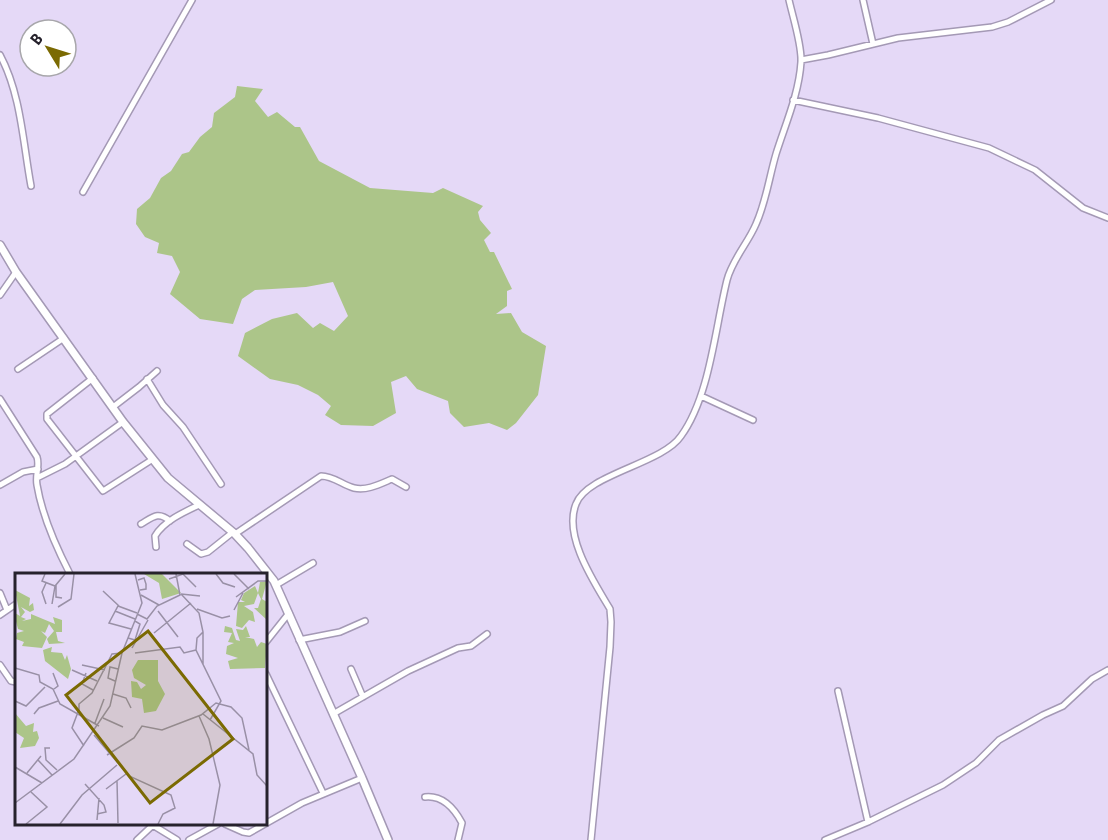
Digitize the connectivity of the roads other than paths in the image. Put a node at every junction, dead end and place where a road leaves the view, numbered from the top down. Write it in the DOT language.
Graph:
graph roads {
  1 [pos="192,0"];
  2 [pos="789,0"];
  3 [pos="863,0"];
  4 [pos="1052,0"];
  5 [pos="873,44"];
  6 [pos="0,55"];
  7 [pos="801,60"];
  8 [pos="793,100"];
  9 [pos="31,186"];
  10 [pos="83,192"];
  11 [pos="1108,218"];
  12 [pos="0,245"];
  13 [pos="16,272"];
  14 [pos="0,295"];
  15 [pos="64,338"];
  16 [pos="18,369"];
  17 [pos="157,371"];
  18 [pos="93,378"];
  19 [pos="147,379"];
  20 [pos="700,396"];
  21 [pos="0,399"];
  22 [pos="113,406"];
  23 [pos="753,420"];
  24 [pos="123,422"];
  25 [pos="76,456"];
  26 [pos="153,459"];
  27 [pos="38,470"];
  28 [pos="37,478"];
  29 [pos="221,484"];
  30 [pos="0,485"];
  31 [pos="406,487"];
  32 [pos="199,505"];
  33 [pos="170,521"];
  34 [pos="141,524"];
  35 [pos="234,533"];
  36 [pos="187,544"];
  37 [pos="156,546"];
  38 [pos="313,563"];
  39 [pos="69,573"];
  40 [pos="276,585"];
  41 [pos="0,593"];
  42 [pos="15,605"];
  43 [pos="7,610"];
  44 [pos="289,613"];
  45 [pos="0,615"];
  46 [pos="365,621"];
  47 [pos="487,634"];
  48 [pos="299,640"];
  49 [pos="267,641"];
  50 [pos="0,665"];
  51 [pos="351,669"];
  52 [pos="1108,670"];
  53 [pos="267,676"];
  54 [pos="15,682"];
  55 [pos="838,691"];
  56 [pos="363,697"];
  57 [pos="333,714"];
  58 [pos="362,778"];
  59 [pos="323,793"];
  60 [pos="424,797"];
  61 [pos="868,822"];
  62 [pos="267,823"];
  63 [pos="151,825"];
  64 [pos="154,825"];
  65 [pos="216,825"];
  66 [pos="227,825"];
  67 [pos="263,825"];
  68 [pos="136,840"];
  69 [pos="177,840"];
  70 [pos="189,840"];
  71 [pos="388,840"];
  72 [pos="458,840"];
  73 [pos="591,840"];
  74 [pos="825,840"];
  1 -- 10 [label="street"];
  2 -- 7 [label="street"];
  3 -- 5 [label="street"];
  4 -- 5 [label="street"];
  5 -- 7 [label="street"];
  6 -- 9 [label="street"];
  7 -- 8 [label="street"];
  8 -- 11 [label="street"];
  8 -- 20 [label="street"];
  12 -- 13 [label="street"];
  13 -- 14 [label="street"];
  13 -- 15 [label="street"];
  15 -- 16 [label="street"];
  15 -- 18 [label="street"];
  17 -- 19 [label="street"];
  18 -- 22 [label="street"];
  18 -- 25 [label="street"];
  19 -- 22 [label="street"];
  19 -- 29 [label="street"];
  20 -- 23 [label="street"];
  20 -- 73 [label="street"];
  21 -- 27 [label="street"];
  22 -- 24 [label="street"];
  24 -- 25 [label="street"];
  24 -- 26 [label="street"];
  25 -- 26 [label="street"];
  25 -- 28 [label="street"];
  26 -- 32 [label="street"];
  27 -- 28 [label="street"];
  27 -- 30 [label="street"];
  28 -- 39 [label="street"];
  31 -- 35 [label="street"];
  32 -- 33 [label="street"];
  32 -- 35 [label="street"];
  33 -- 34 [label="street"];
  33 -- 37 [label="street"];
  35 -- 36 [label="street"];
  35 -- 40 [label="street"];
  38 -- 40 [label="street"];
  40 -- 44 [label="street"];
  41 -- 43 [label="street"];
  42 -- 43 [label="street"];
  43 -- 45 [label="street"];
  44 -- 48 [label="street"];
  44 -- 49 [label="street"];
  46 -- 48 [label="street"];
  47 -- 56 [label="street"];
  48 -- 57 [label="street"];
  50 -- 54 [label="street"];
  51 -- 56 [label="street"];
  52 -- 61 [label="street"];
  53 -- 59 [label="street"];
  55 -- 61 [label="street"];
  56 -- 57 [label="street"];
  57 -- 58 [label="street"];
  58 -- 59 [label="street"];
  58 -- 71 [label="street"];
  59 -- 62 [label="street"];
  60 -- 72 [label="street"];
  61 -- 74 [label="street"];
  63 -- 68 [label="street"];
  64 -- 69 [label="street"];
  65 -- 70 [label="street"];
  66 -- 67 [label="street"];
}
